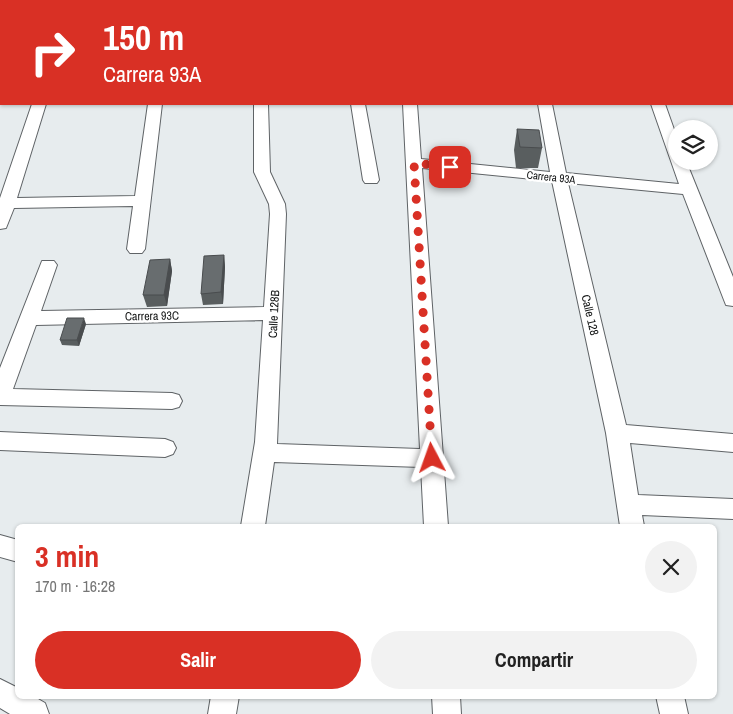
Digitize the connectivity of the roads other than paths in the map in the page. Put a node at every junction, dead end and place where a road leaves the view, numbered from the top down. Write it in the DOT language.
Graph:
graph roads {
  1 [pos="39,105"];
  2 [pos="155,105"];
  3 [pos="261,105"];
  4 [pos="358,105"];
  5 [pos="410,105"];
  6 [pos="545,105"];
  7 [pos="658,105"];
  8 [pos="668,133"];
  9 [pos="414,163"];
  10 [pos="681,170"];
  11 [pos="559,178"];
  12 [pos="371,180"];
  13 [pos="688,190"];
  14 [pos="143,201"];
  15 [pos="4,203"];
  16 [pos="0,224"];
  17 [pos="136,249"];
  18 [pos="48,265"];
  19 [pos="732,293"];
  20 [pos="274,313"];
  21 [pos="29,318"];
  22 [pos="0,397"];
  23 [pos="172,401"];
  24 [pos="617,434"];
  25 [pos="0,440"];
  26 [pos="733,442"];
  27 [pos="165,448"];
  28 [pos="264,453"];
  29 [pos="432,458"];
  30 [pos="627,504"];
  31 [pos="733,509"];
  32 [pos="253,524"];
  33 [pos="436,524"];
  34 [pos="632,524"];
  35 [pos="0,546"];
  36 [pos="15,550"];
  37 [pos="0,692"];
  38 [pos="224,699"];
  39 [pos="446,699"];
  40 [pos="671,699"];
  41 [pos="35,713"];
  42 [pos="222,714"];
  43 [pos="447,714"];
  44 [pos="674,714"];
  1 -- 15 [label="street"];
  2 -- 14 [label="street"];
  3 -- 20 [label="street, Calle 128B"];
  4 -- 12 [label="street"];
  5 -- 9 [label="street"];
  6 -- 11 [label="street, Calle 128"];
  7 -- 8 [label="street"];
  9 -- 11 [label="street, Carrera 93A"];
  9 -- 29 [label="street"];
  10 -- 13 [label="street"];
  11 -- 13 [label="street, Carrera 93A"];
  11 -- 24 [label="street, Calle 128"];
  13 -- 19 [label="street"];
  14 -- 15 [label="street"];
  14 -- 17 [label="street"];
  15 -- 16 [label="street"];
  18 -- 21 [label="street"];
  20 -- 21 [label="street, Carrera 93C"];
  20 -- 28 [label="street, Calle 128B"];
  21 -- 22 [label="street"];
  22 -- 23 [label="street"];
  24 -- 26 [label="street"];
  24 -- 30 [label="street, Calle 128"];
  25 -- 27 [label="street"];
  28 -- 29 [label="street"];
  28 -- 32 [label="street, Calle 128B"];
  29 -- 33 [label="street"];
  30 -- 31 [label="street"];
  30 -- 34 [label="street, Calle 128"];
  35 -- 36 [label="street"];
  37 -- 41 [label="street"];
  38 -- 42 [label="street"];
  39 -- 43 [label="street"];
  40 -- 44 [label="street"];
}
